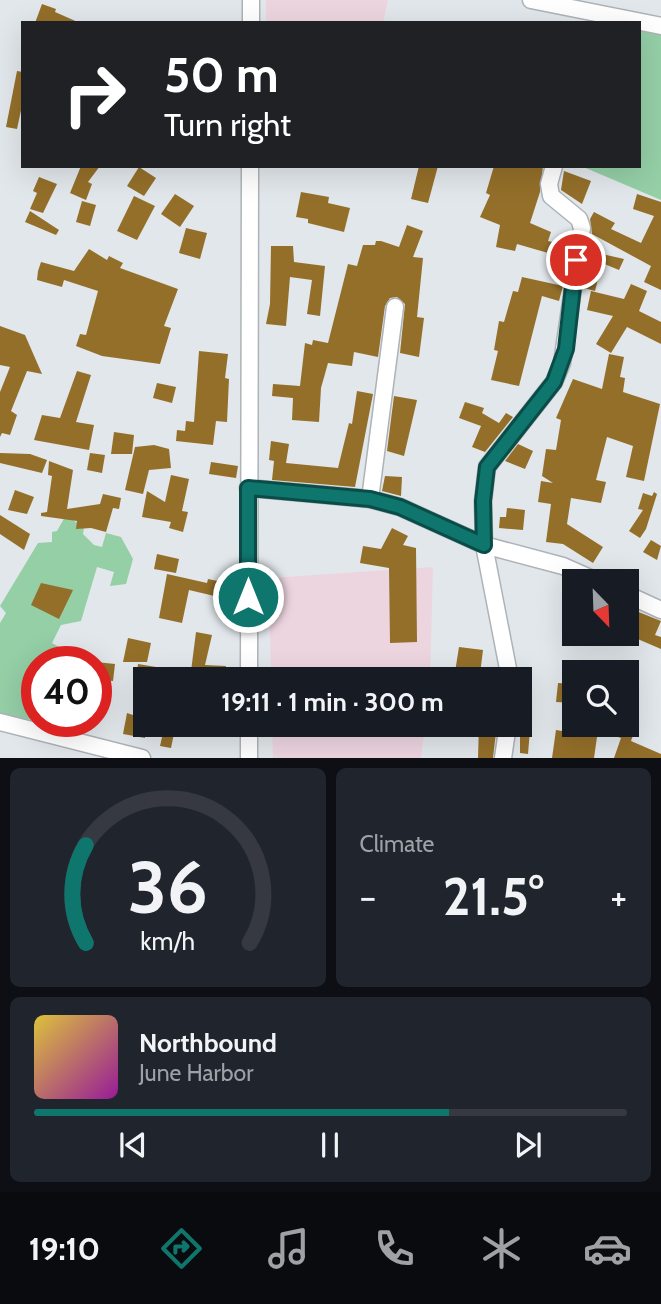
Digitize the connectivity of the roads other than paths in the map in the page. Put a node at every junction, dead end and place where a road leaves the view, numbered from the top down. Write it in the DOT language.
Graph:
graph roads {
  1 [pos="251,0"];
  2 [pos="531,0"];
  3 [pos="598,18"];
  4 [pos="251,21"];
  5 [pos="622,21"];
  6 [pos="641,23"];
  7 [pos="661,26"];
  8 [pos="250,168"];
  9 [pos="553,168"];
  10 [pos="396,307"];
  11 [pos="248,488"];
  12 [pos="370,499"];
  13 [pos="484,545"];
  14 [pos="570,569"];
  15 [pos="639,600"];
  16 [pos="661,610"];
  17 [pos="249,667"];
  18 [pos="508,667"];
  19 [pos="0,722"];
  20 [pos="249,737"];
  21 [pos="506,737"];
  22 [pos="142,758"];
  23 [pos="250,758"];
  24 [pos="503,758"];
  1 -- 4 [label="street"];
  2 -- 3 [label="street"];
  3 -- 5 [label="street"];
  6 -- 7 [label="street"];
  8 -- 11 [label="street"];
  9 -- 13 [label="street"];
  10 -- 12 [label="street"];
  11 -- 12 [label="street"];
  11 -- 17 [label="street"];
  12 -- 13 [label="street"];
  13 -- 14 [label="street"];
  13 -- 18 [label="street"];
  15 -- 16 [label="street"];
  19 -- 22 [label="street"];
  20 -- 23 [label="street"];
  21 -- 24 [label="street"];
}
